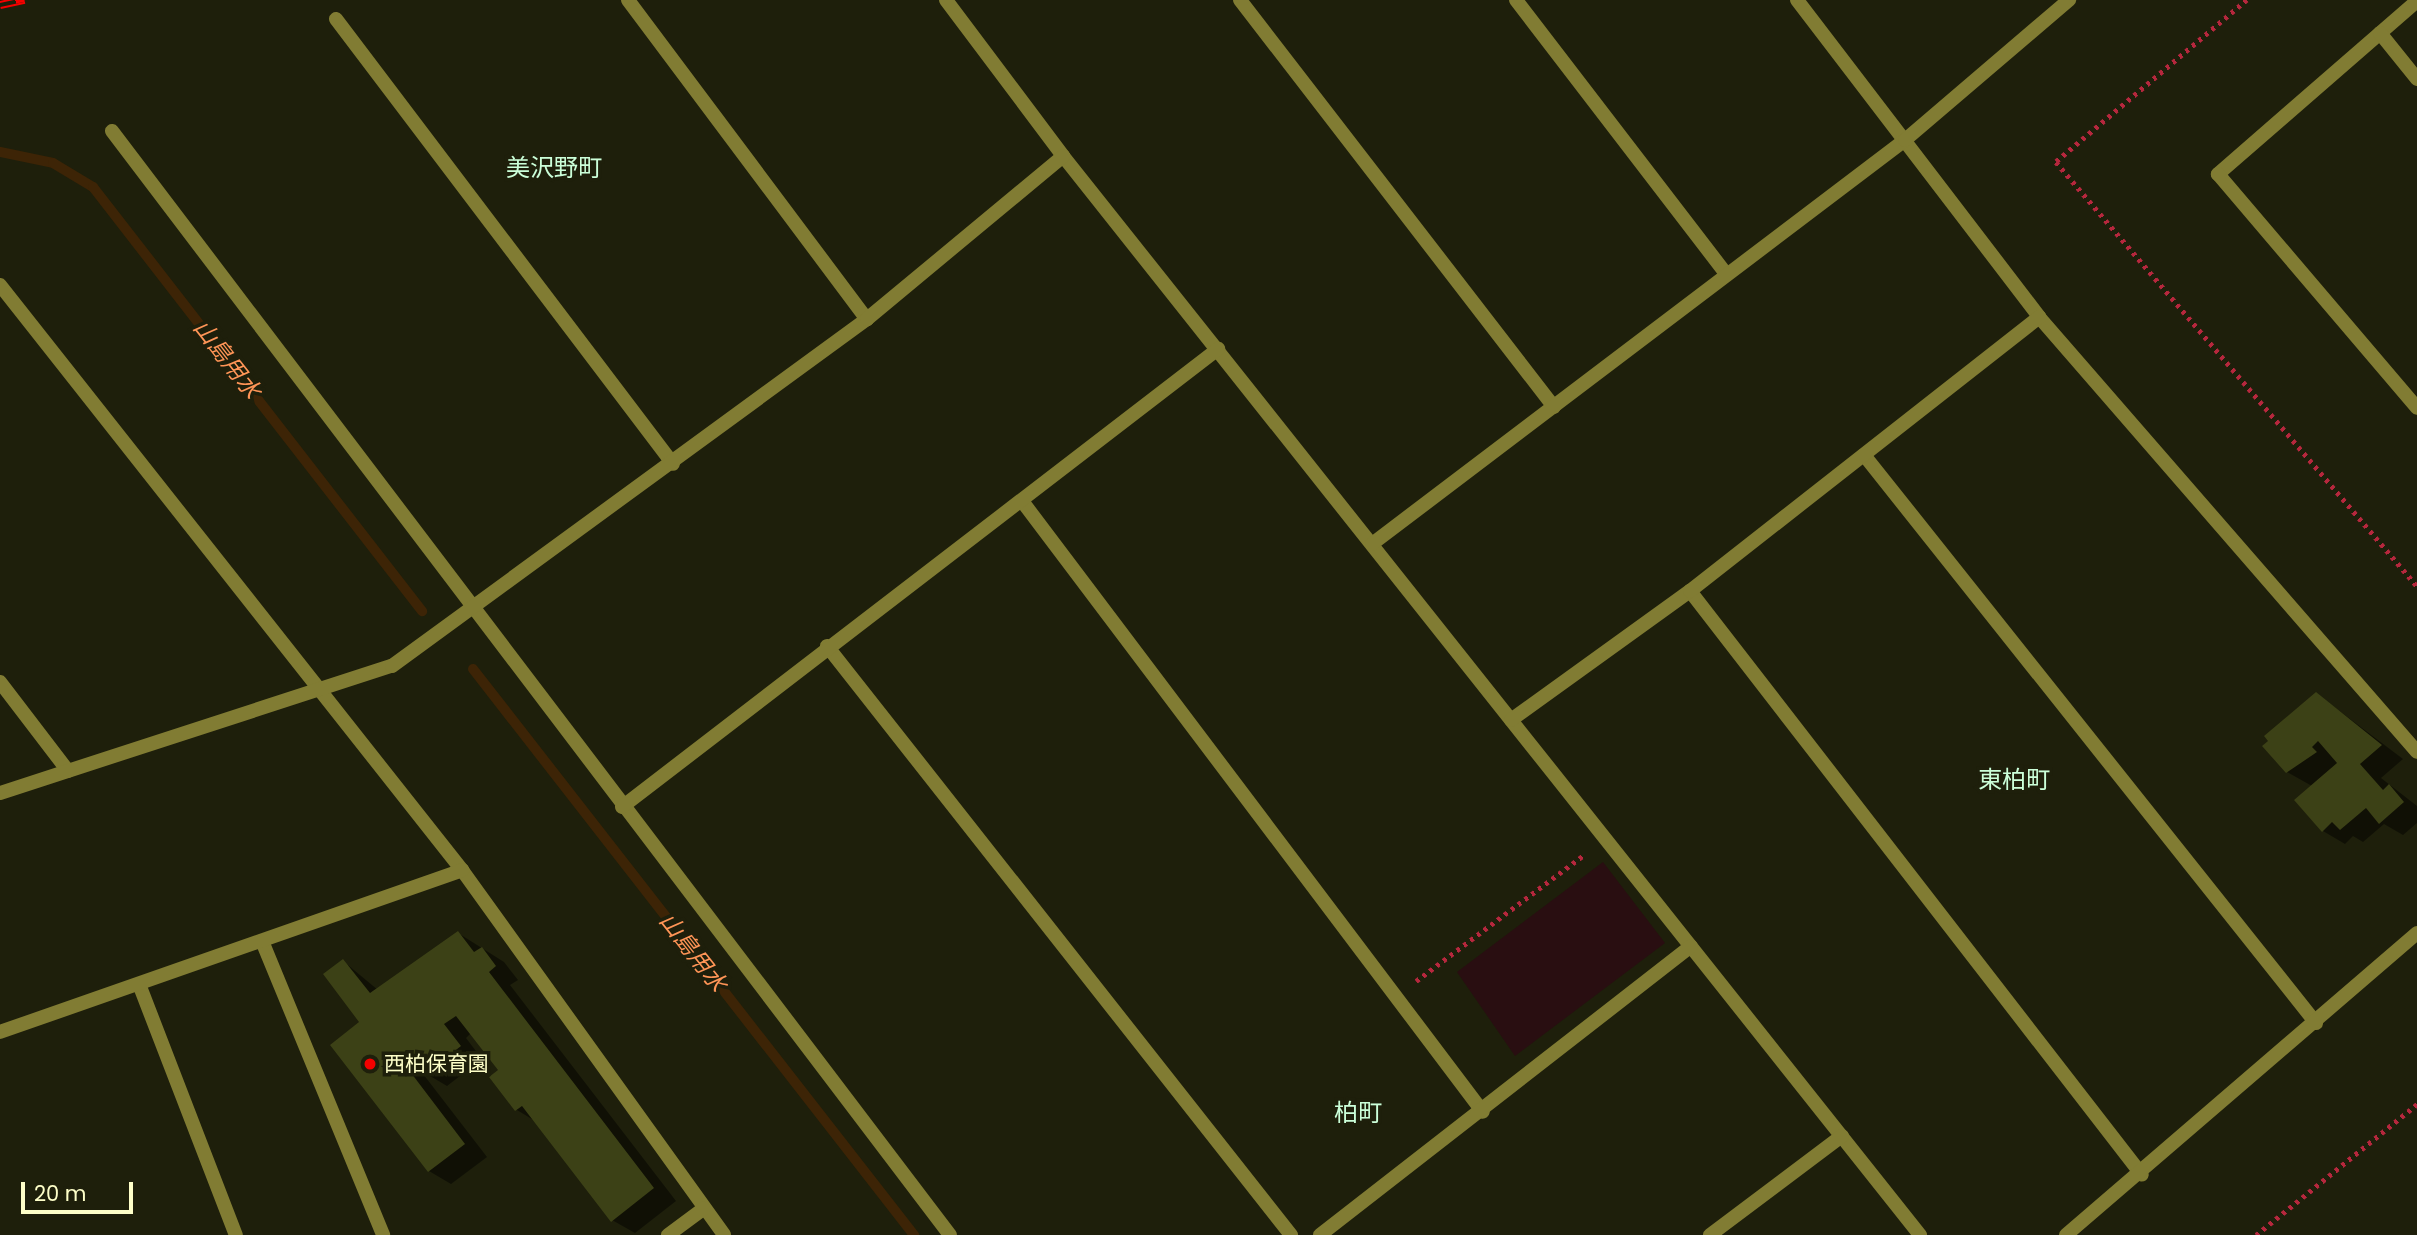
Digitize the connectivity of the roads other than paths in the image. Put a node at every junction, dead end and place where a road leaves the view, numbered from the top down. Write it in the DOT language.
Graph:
graph roads {
  1 [pos="628,0"];
  2 [pos="946,0"];
  3 [pos="1240,0"];
  4 [pos="1516,0"];
  5 [pos="1797,0"];
  6 [pos="2069,0"];
  7 [pos="2417,1"];
  8 [pos="337,19"];
  9 [pos="2380,33"];
  10 [pos="2417,79"];
  11 [pos="112,131"];
  12 [pos="1905,140"];
  13 [pos="1063,156"];
  14 [pos="1726,274"];
  15 [pos="0,285"];
  16 [pos="2039,317"];
  17 [pos="867,319"];
  18 [pos="1218,349"];
  19 [pos="1554,407"];
  20 [pos="2417,408"];
  21 [pos="1864,456"];
  22 [pos="673,464"];
  23 [pos="1022,502"];
  24 [pos="1372,544"];
  25 [pos="1690,591"];
  26 [pos="473,613"];
  27 [pos="827,646"];
  28 [pos="0,682"];
  29 [pos="321,694"];
  30 [pos="1511,720"];
  31 [pos="2417,752"];
  32 [pos="68,771"];
  33 [pos="0,793"];
  34 [pos="622,807"];
  35 [pos="462,870"];
  36 [pos="2417,933"];
  37 [pos="262,941"];
  38 [pos="1691,946"];
  39 [pos="139,984"];
  40 [pos="2316,1023"];
  41 [pos="0,1032"];
  42 [pos="1483,1112"];
  43 [pos="1842,1136"];
  44 [pos="2142,1175"];
  45 [pos="703,1209"];
  46 [pos="236,1235"];
  47 [pos="383,1235"];
  48 [pos="668,1235"];
  49 [pos="724,1235"];
  50 [pos="950,1235"];
  51 [pos="1290,1235"];
  52 [pos="1320,1235"];
  53 [pos="1710,1235"];
  54 [pos="1920,1235"];
  55 [pos="2066,1235"];
  1 -- 17 [label="street"];
  2 -- 13 [label="street"];
  3 -- 19 [label="street"];
  4 -- 14 [label="street"];
  5 -- 12 [label="street"];
  6 -- 12 [label="street"];
  7 -- 9 [label="street"];
  8 -- 22 [label="street"];
  9 -- 10 [label="street"];
  9 -- 20 [label="street"];
  11 -- 26 [label="street"];
  12 -- 14 [label="street"];
  12 -- 16 [label="street"];
  13 -- 17 [label="street"];
  13 -- 18 [label="street"];
  14 -- 19 [label="street"];
  15 -- 29 [label="street"];
  16 -- 21 [label="street"];
  16 -- 31 [label="street"];
  17 -- 22 [label="street"];
  18 -- 23 [label="street"];
  18 -- 24 [label="street"];
  19 -- 24 [label="street"];
  21 -- 25 [label="street"];
  21 -- 40 [label="street"];
  22 -- 26 [label="street"];
  23 -- 27 [label="street"];
  23 -- 42 [label="street"];
  24 -- 30 [label="street"];
  25 -- 30 [label="street"];
  25 -- 44 [label="street"];
  26 -- 29 [label="street"];
  26 -- 34 [label="street"];
  27 -- 34 [label="street"];
  27 -- 51 [label="street"];
  28 -- 32 [label="street"];
  29 -- 32 [label="street"];
  29 -- 35 [label="street"];
  30 -- 38 [label="street"];
  32 -- 33 [label="street"];
  34 -- 50 [label="street"];
  35 -- 37 [label="street"];
  35 -- 45 [label="street"];
  36 -- 40 [label="street"];
  37 -- 39 [label="street"];
  37 -- 47 [label="street"];
  38 -- 42 [label="street"];
  38 -- 43 [label="street"];
  39 -- 41 [label="street"];
  39 -- 46 [label="street"];
  40 -- 44 [label="street"];
  42 -- 52 [label="street"];
  43 -- 53 [label="street"];
  43 -- 54 [label="street"];
  44 -- 55 [label="street"];
  45 -- 48 [label="street"];
  45 -- 49 [label="street"];
}
